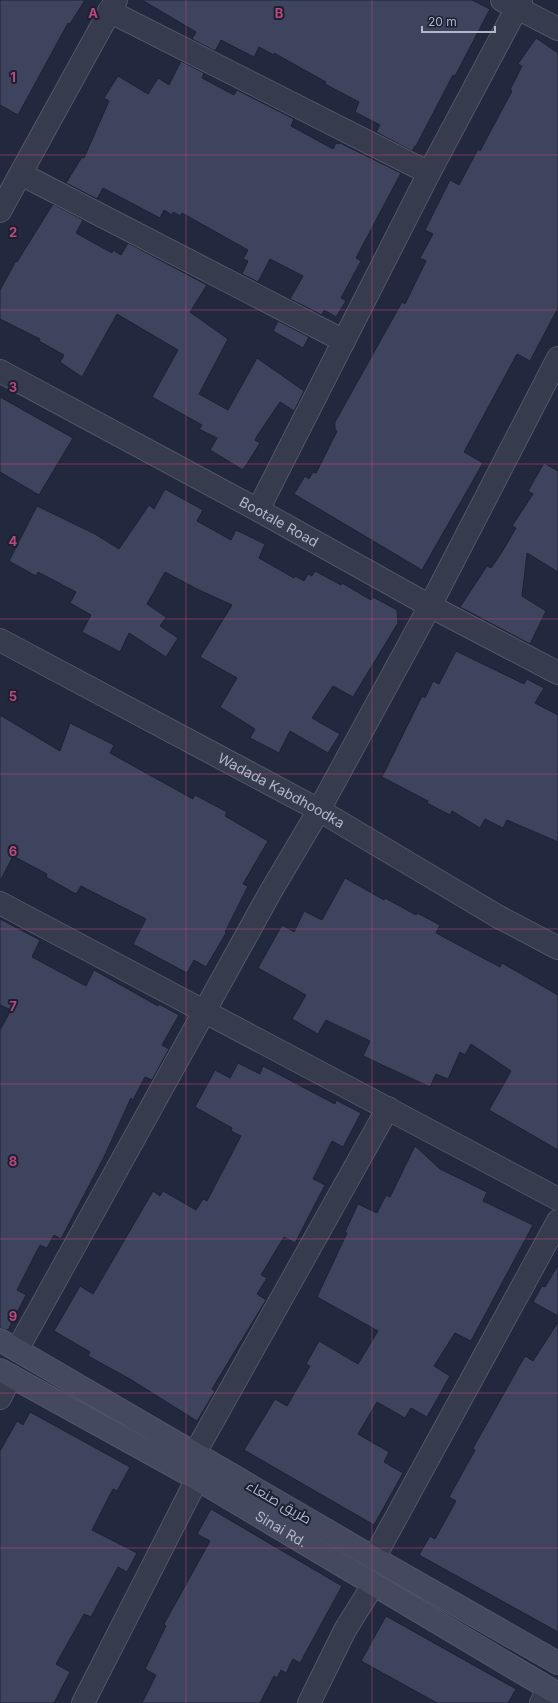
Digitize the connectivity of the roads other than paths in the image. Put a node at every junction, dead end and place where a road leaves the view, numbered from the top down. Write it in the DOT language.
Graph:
graph roads {
  1 [pos="514,3"];
  2 [pos="113,6"];
  3 [pos="558,29"];
  4 [pos="429,173"];
  5 [pos="21,174"];
  6 [pos="0,211"];
  7 [pos="344,341"];
  8 [pos="558,358"];
  9 [pos="0,371"];
  10 [pos="258,510"];
  11 [pos="430,606"];
  12 [pos="0,640"];
  13 [pos="558,672"];
  14 [pos="319,810"];
  15 [pos="0,902"];
  16 [pos="558,948"];
  17 [pos="206,1011"];
  18 [pos="388,1108"];
  19 [pos="558,1199"];
  20 [pos="558,1221"];
  21 [pos="8,1345"];
  22 [pos="6,1373"];
  23 [pos="0,1398"];
  24 [pos="195,1453"];
  25 [pos="197,1479"];
  26 [pos="374,1558"];
  27 [pos="374,1585"];
  28 [pos="558,1663"];
  29 [pos="549,1696"];
  30 [pos="83,1703"];
  31 [pos="309,1703"];
  1 -- 3 [label="street"];
  1 -- 4 [label="street"];
  2 -- 4 [label="street"];
  2 -- 5 [label="street"];
  4 -- 7 [label="street"];
  5 -- 6 [label="street"];
  5 -- 7 [label="street"];
  7 -- 10 [label="street"];
  8 -- 11 [label="street"];
  9 -- 10 [label="street, Bootale Road"];
  10 -- 11 [label="street, Bootale Road"];
  11 -- 13 [label="street, Bootale Road"];
  11 -- 14 [label="street"];
  12 -- 14 [label="street, Wadada Kabdhoodka"];
  14 -- 16 [label="street, Wadada Kabdhoodka"];
  14 -- 17 [label="street"];
  15 -- 17 [label="street"];
  17 -- 18 [label="street"];
  17 -- 21 [label="street"];
  18 -- 19 [label="street"];
  18 -- 24 [label="street"];
  20 -- 26 [label="street"];
  21 -- 24 [label="main road, طريق صنعاء"];
  22 -- 23 [label="street"];
  22 -- 25 [label="main road, Sinai Rd."];
  24 -- 26 [label="main road, طريق صنعاء"];
  25 -- 27 [label="main road, Sinai Rd."];
  25 -- 30 [label="street"];
  26 -- 28 [label="main road, طريق صنعاء"];
  27 -- 29 [label="main road, Sinai Rd."];
  27 -- 31 [label="street"];
}
